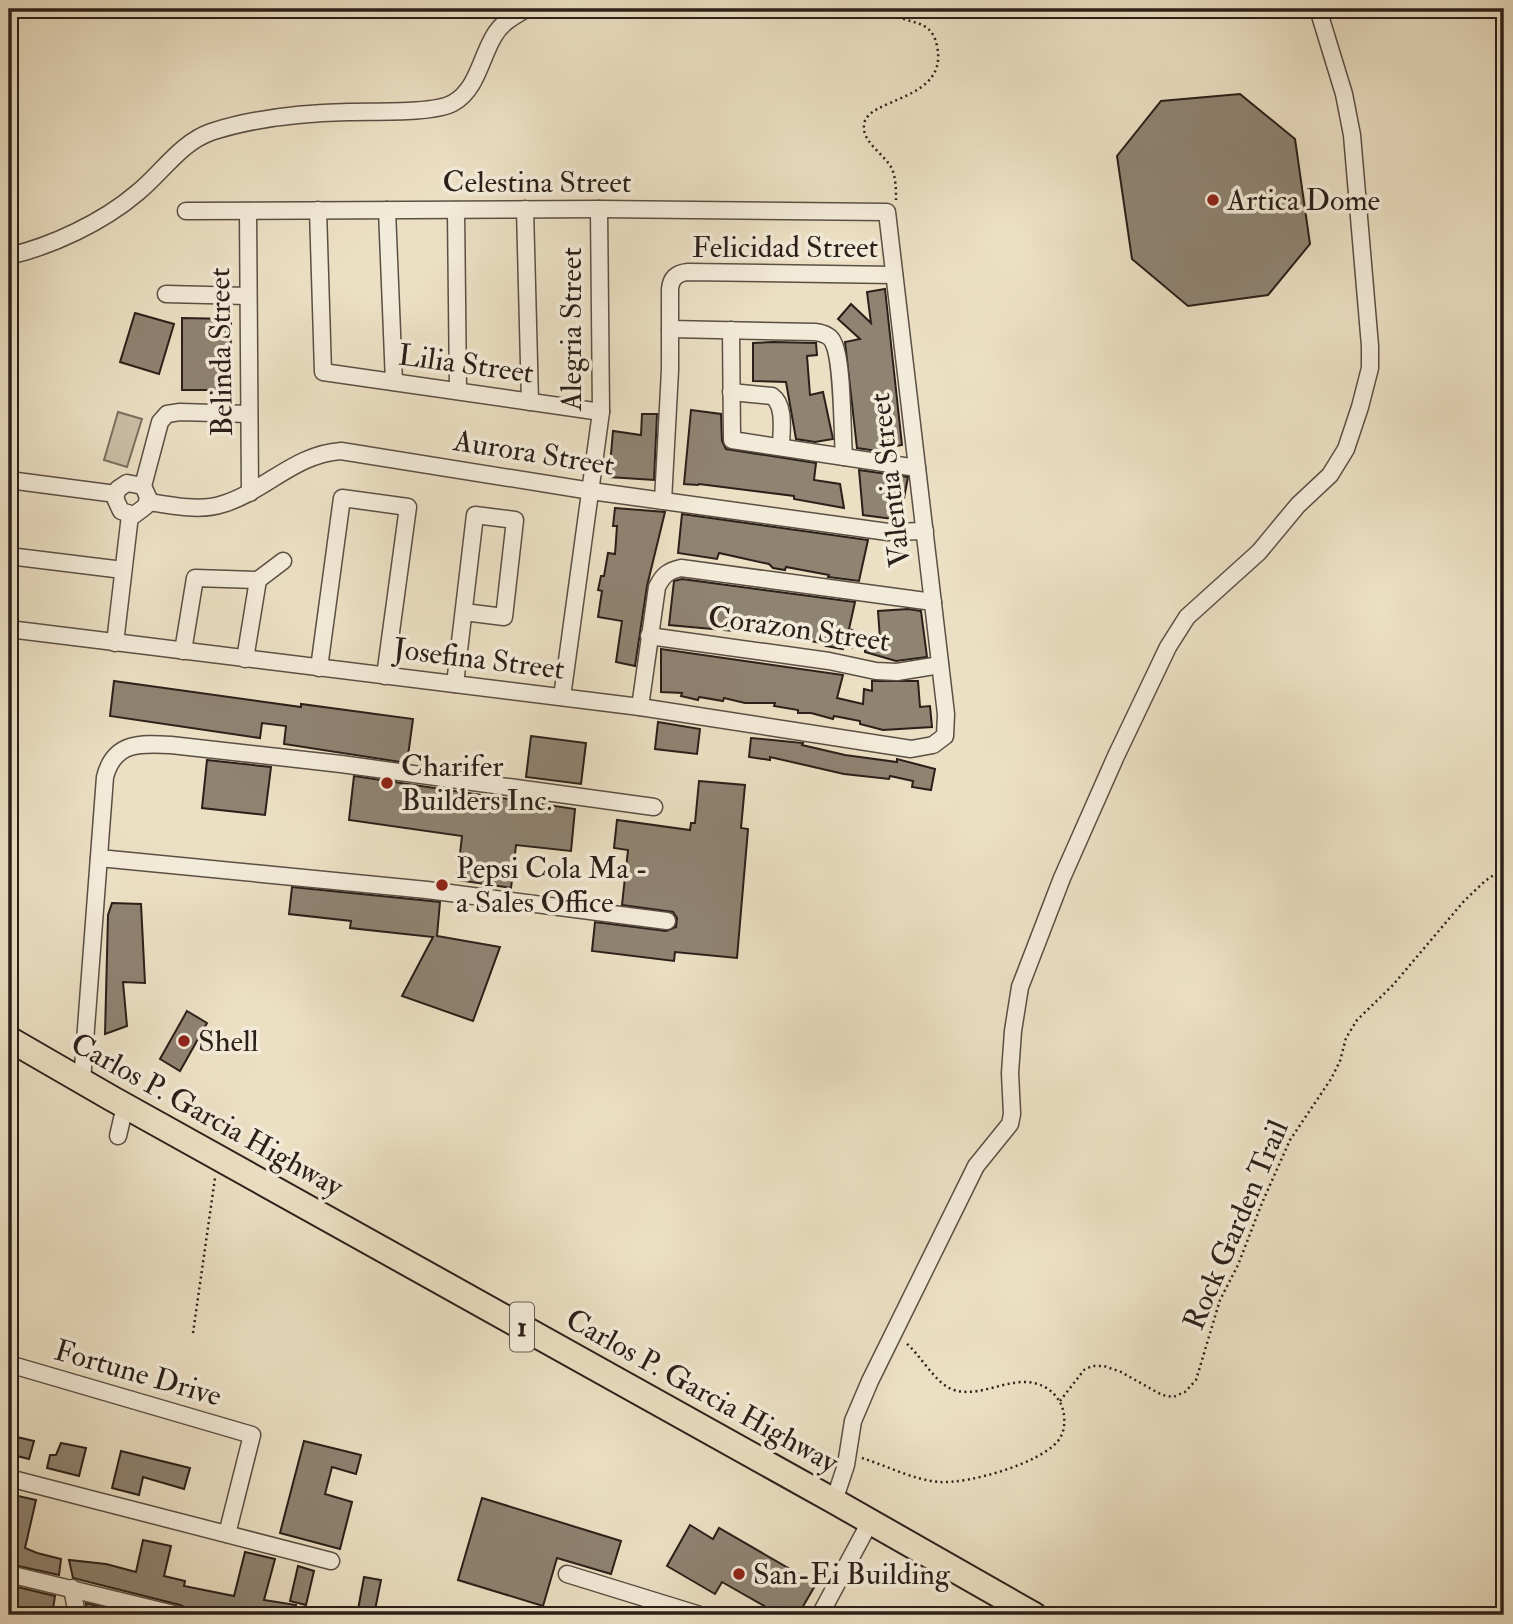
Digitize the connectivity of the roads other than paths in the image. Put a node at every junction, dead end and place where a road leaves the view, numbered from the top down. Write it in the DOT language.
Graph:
graph roads {
  1 [pos="526,9"];
  2 [pos="1318,9"];
  3 [pos="525,209"];
  4 [pos="599,209"];
  5 [pos="318,210"];
  6 [pos="387,210"];
  7 [pos="456,210"];
  8 [pos="186,211"];
  9 [pos="248,211"];
  10 [pos="887,212"];
  11 [pos="9,256"];
  12 [pos="894,275"];
  13 [pos="166,294"];
  14 [pos="248,296"];
  15 [pos="670,329"];
  16 [pos="731,330"];
  17 [pos="394,382"];
  18 [pos="458,391"];
  19 [pos="731,392"];
  20 [pos="530,402"];
  21 [pos="601,412"];
  22 [pos="250,414"];
  23 [pos="781,447"];
  24 [pos="844,457"];
  25 [pos="917,468"];
  26 [pos="9,480"];
  27 [pos="591,491"];
  28 [pos="250,493"];
  29 [pos="116,494"];
  30 [pos="145,494"];
  31 [pos="663,501"];
  32 [pos="130,515"];
  33 [pos="925,531"];
  34 [pos="9,556"];
  35 [pos="283,561"];
  36 [pos="123,570"];
  37 [pos="258,580"];
  38 [pos="933,603"];
  39 [pos="464,612"];
  40 [pos="9,629"];
  41 [pos="649,635"];
  42 [pos="115,643"];
  43 [pos="183,651"];
  44 [pos="245,659"];
  45 [pos="940,665"];
  46 [pos="319,667"];
  47 [pos="385,676"];
  48 [pos="455,684"];
  49 [pos="562,697"];
  50 [pos="640,707"];
  51 [pos="940,740"];
  52 [pos="654,807"];
  53 [pos="99,858"];
  54 [pos="667,921"];
  55 [pos="9,1039"];
  56 [pos="82,1081"];
  57 [pos="125,1106"];
  58 [pos="118,1136"];
  59 [pos="9,1364"];
  60 [pos="9,1478"];
  61 [pos="834,1501"];
  62 [pos="870,1522"];
  63 [pos="227,1534"];
  64 [pos="331,1561"];
  65 [pos="9,1574"];
  66 [pos="567,1574"];
  67 [pos="72,1588"];
  68 [pos="132,1609"];
  69 [pos="77,1615"];
  70 [pos="178,1615"];
  71 [pos="700,1615"];
  72 [pos="820,1615"];
  73 [pos="1034,1615"];
  1 -- 11 [label="street"];
  2 -- 61 [label="street"];
  3 -- 4 [label="street, Celestina Street"];
  3 -- 7 [label="street, Celestina Street"];
  3 -- 20 [label="street"];
  4 -- 10 [label="street, Celestina Street"];
  4 -- 21 [label="street, Alegria Street"];
  5 -- 6 [label="street, Celestina Street"];
  5 -- 9 [label="street, Celestina Street"];
  5 -- 17 [label="street, Lilia Street"];
  6 -- 7 [label="street, Celestina Street"];
  6 -- 17 [label="street"];
  7 -- 18 [label="street"];
  8 -- 9 [label="street, Celestina Street"];
  9 -- 14 [label="street, Belinda Street"];
  10 -- 12 [label="street, Valentia Street"];
  12 -- 15 [label="street, Felicidad Street"];
  12 -- 25 [label="street, Valentia Street"];
  13 -- 14 [label="street"];
  14 -- 22 [label="street, Belinda Street"];
  15 -- 16 [label="street"];
  15 -- 31 [label="street"];
  16 -- 19 [label="street"];
  16 -- 24 [label="street"];
  17 -- 18 [label="street, Lilia Street"];
  18 -- 20 [label="street, Lilia Street"];
  19 -- 23 [label="street"];
  19 -- 23 [label="street"];
  20 -- 21 [label="street, Lilia Street"];
  21 -- 27 [label="street, Alegria Street"];
  22 -- 28 [label="street, Belinda Street"];
  22 -- 30 [label="street"];
  23 -- 24 [label="street"];
  24 -- 25 [label="street"];
  25 -- 33 [label="street, Valentia Street"];
  26 -- 29 [label="street"];
  27 -- 28 [label="street, Aurora Street"];
  27 -- 31 [label="street, Aurora Street"];
  27 -- 49 [label="street, Alegria Street"];
  28 -- 30 [label="street, Aurora Street"];
  29 -- 30 [label="street"];
  29 -- 32 [label="street"];
  30 -- 32 [label="street"];
  31 -- 33 [label="street, Aurora Street"];
  32 -- 36 [label="street"];
  33 -- 38 [label="street, Valentia Street"];
  34 -- 36 [label="street"];
  35 -- 37 [label="street"];
  36 -- 42 [label="street"];
  37 -- 43 [label="street"];
  37 -- 44 [label="street"];
  38 -- 41 [label="street"];
  38 -- 45 [label="street, Valentia Street"];
  39 -- 39 [label="street"];
  39 -- 48 [label="street"];
  40 -- 42 [label="street, Josefina Street"];
  41 -- 45 [label="street, Corazon Street"];
  41 -- 50 [label="street"];
  42 -- 43 [label="street, Josefina Street"];
  43 -- 44 [label="street, Josefina Street"];
  44 -- 46 [label="street, Josefina Street"];
  45 -- 51 [label="street, Valentia Street"];
  46 -- 47 [label="street, Josefina Street"];
  46 -- 47 [label="street"];
  47 -- 48 [label="street, Josefina Street"];
  48 -- 49 [label="street, Josefina Street"];
  49 -- 50 [label="street, Josefina Street"];
  50 -- 51 [label="street, Josefina Street"];
  52 -- 53 [label="street"];
  53 -- 54 [label="street"];
  53 -- 56 [label="street"];
  55 -- 56 [label="highway, Carlos P. Garcia Highway / 1"];
  56 -- 57 [label="highway, Carlos P. Garcia Highway / 1"];
  57 -- 58 [label="street"];
  57 -- 61 [label="highway, Carlos P. Garcia Highway / 1"];
  59 -- 63 [label="street, Fortune Drive"];
  60 -- 63 [label="street"];
  61 -- 62 [label="highway, Carlos P. Garcia Highway / 1"];
  62 -- 72 [label="street"];
  62 -- 73 [label="highway, Carlos P. Garcia Highway / 1"];
  63 -- 64 [label="street"];
  65 -- 67 [label="street"];
  66 -- 71 [label="street"];
  67 -- 68 [label="street"];
  67 -- 69 [label="street"];
  68 -- 70 [label="street"];
}
